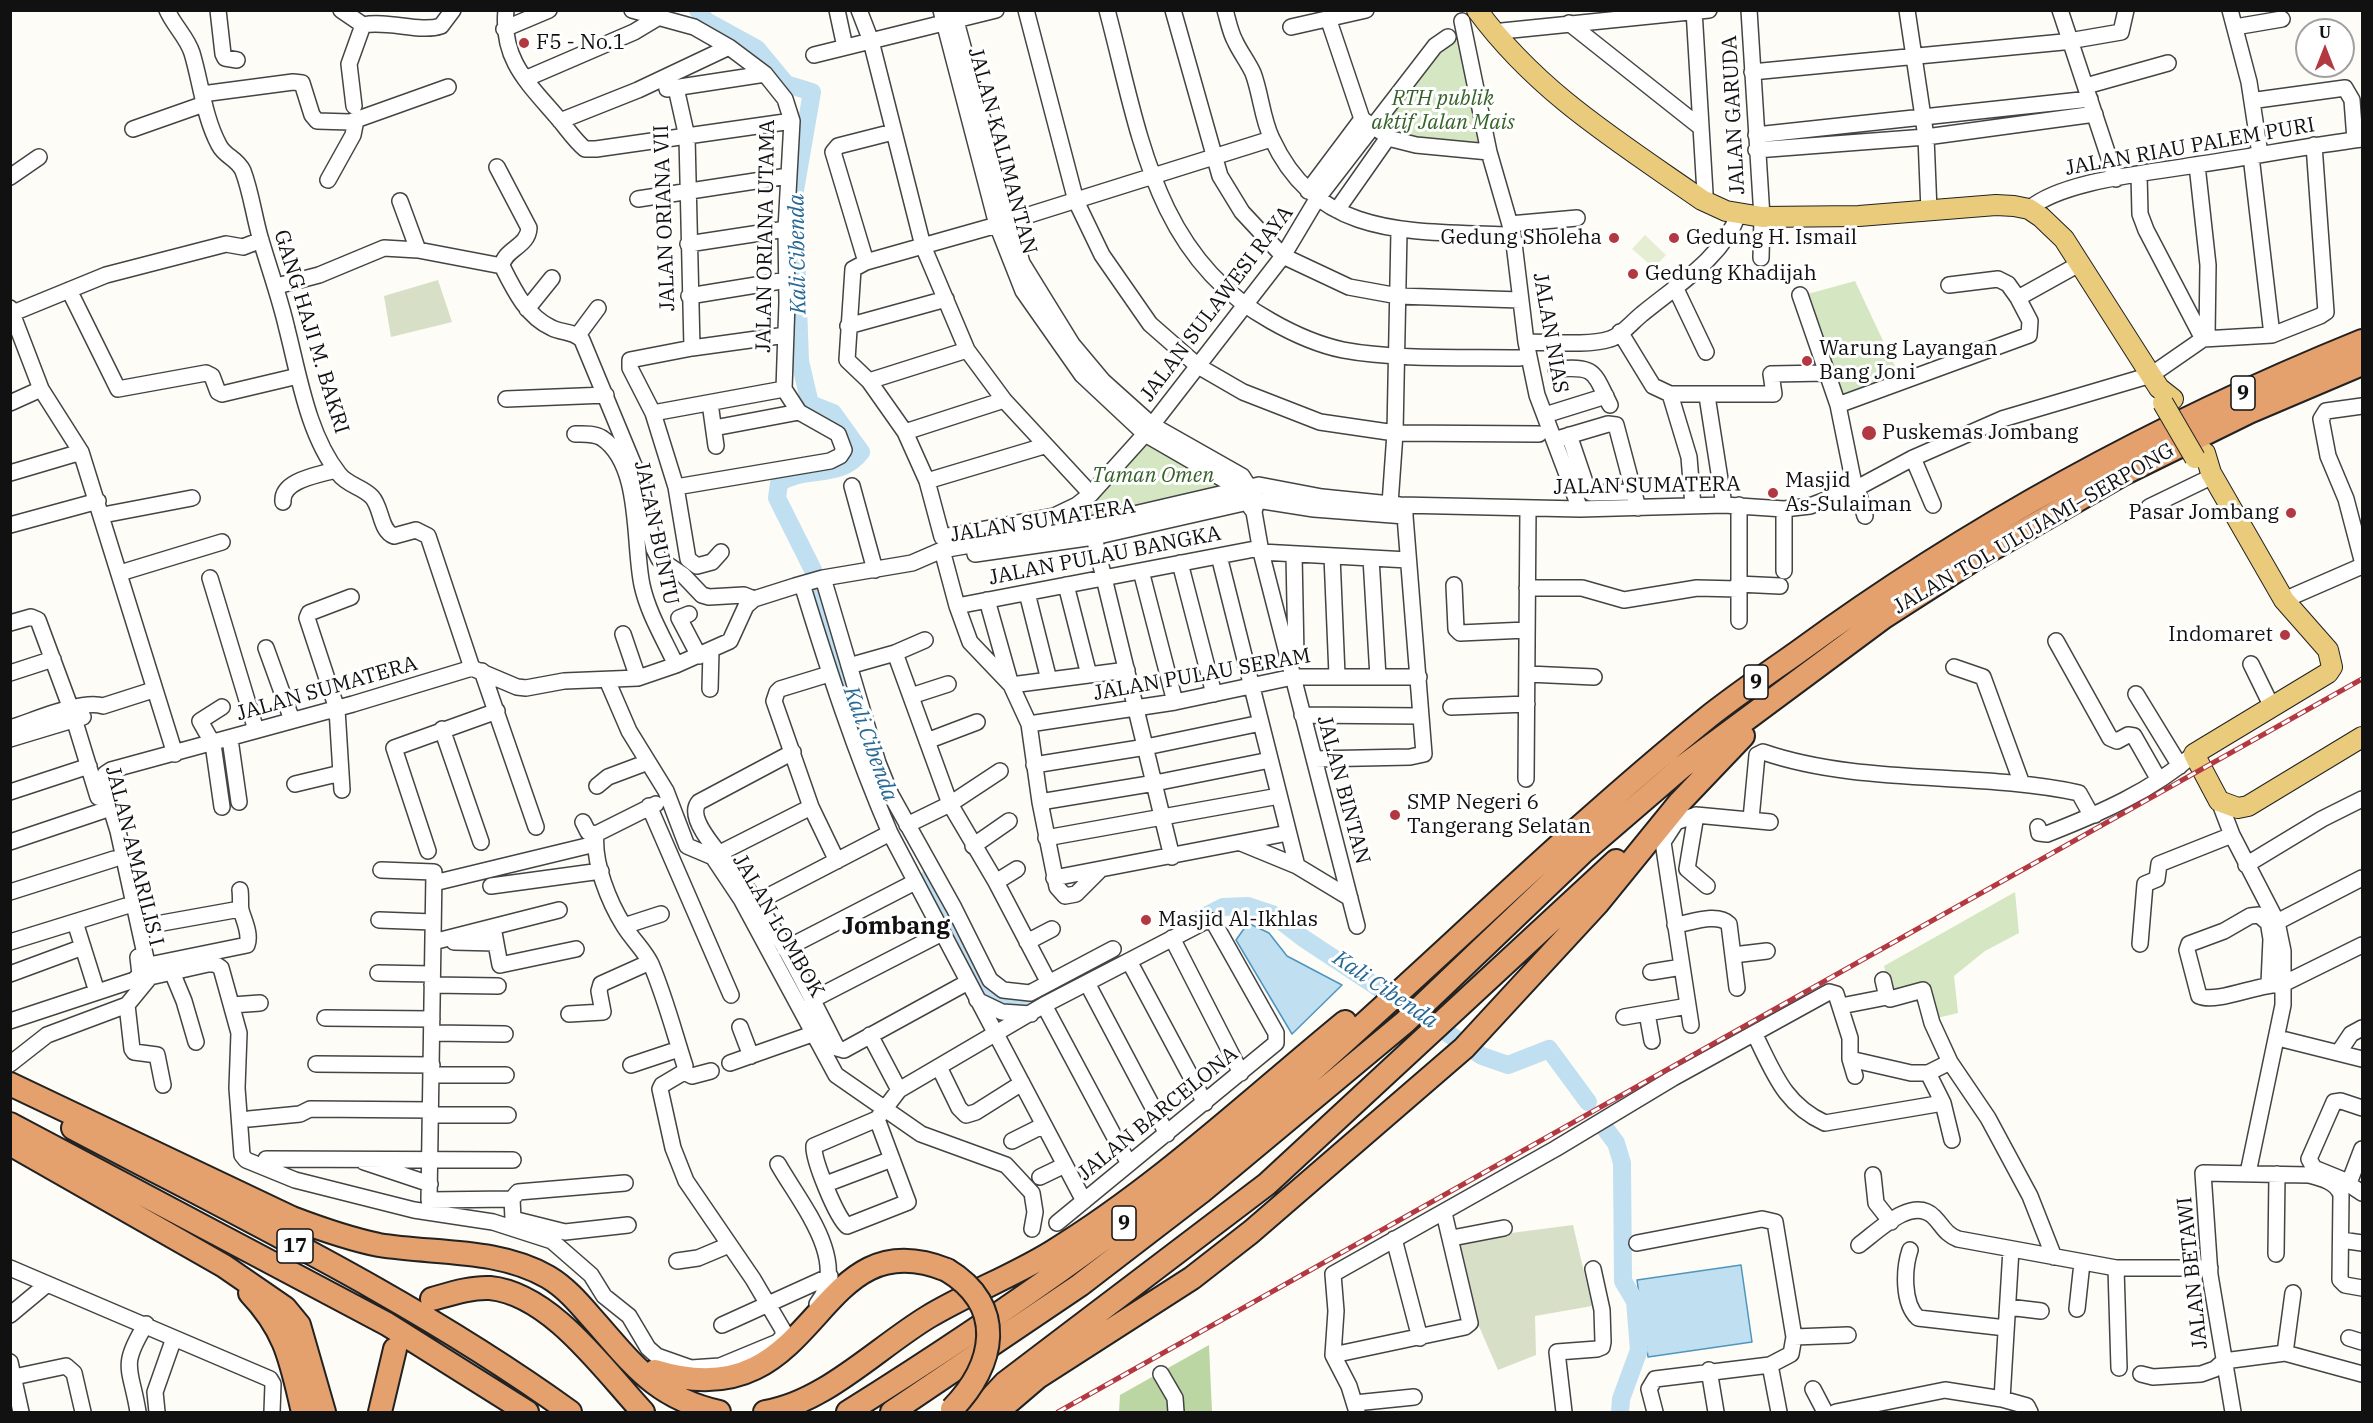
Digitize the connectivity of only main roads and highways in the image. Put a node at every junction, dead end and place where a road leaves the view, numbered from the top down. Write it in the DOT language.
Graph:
graph roads {
  1 [pos="1469,14"];
  2 [pos="2362,341"];
  3 [pos="2362,364"];
  4 [pos="2048,518"];
  5 [pos="2362,737"];
  6 [pos="1688,808"];
  7 [pos="1422,965"];
  8 [pos="10,1084"];
  9 [pos="10,1094"];
  10 [pos="10,1124"];
  11 [pos="10,1144"];
  12 [pos="224,1266"];
  13 [pos="432,1299"];
  14 [pos="897,1340"];
  15 [pos="614,1343"];
  16 [pos="395,1348"];
  17 [pos="381,1403"];
  18 [pos="949,1411"];
  19 [pos="303,1413"];
  20 [pos="324,1413"];
  21 [pos="527,1413"];
  22 [pos="570,1413"];
  23 [pos="643,1413"];
  24 [pos="718,1413"];
  25 [pos="765,1413"];
  26 [pos="804,1413"];
  27 [pos="848,1413"];
  28 [pos="892,1413"];
  29 [pos="978,1413"];
  30 [pos="997,1413"];
  1 -- 5 [label="main road"];
  2 -- 7 [label="highway, JALAN TOL ULUJAMI–SERPONG / 9"];
  3 -- 4 [label="highway, JALAN TOL ULUJAMI–SERPONG / 9"];
  4 -- 6 [label="highway"];
  4 -- 28 [label="highway, JALAN TOL ULUJAMI–SERPONG / 9"];
  6 -- 29 [label="highway"];
  6 -- 30 [label="highway"];
  7 -- 14 [label="highway"];
  7 -- 27 [label="highway, JALAN TOL ULUJAMI–SERPONG / 9"];
  8 -- 15 [label="highway"];
  9 -- 22 [label="highway, 17"];
  10 -- 21 [label="highway, 17"];
  11 -- 12 [label="highway"];
  12 -- 19 [label="highway"];
  12 -- 20 [label="highway"];
  13 -- 23 [label="highway"];
  14 -- 25 [label="highway"];
  14 -- 26 [label="highway"];
  15 -- 18 [label="highway, bridge"];
  15 -- 24 [label="highway"];
  16 -- 17 [label="highway"];
}
